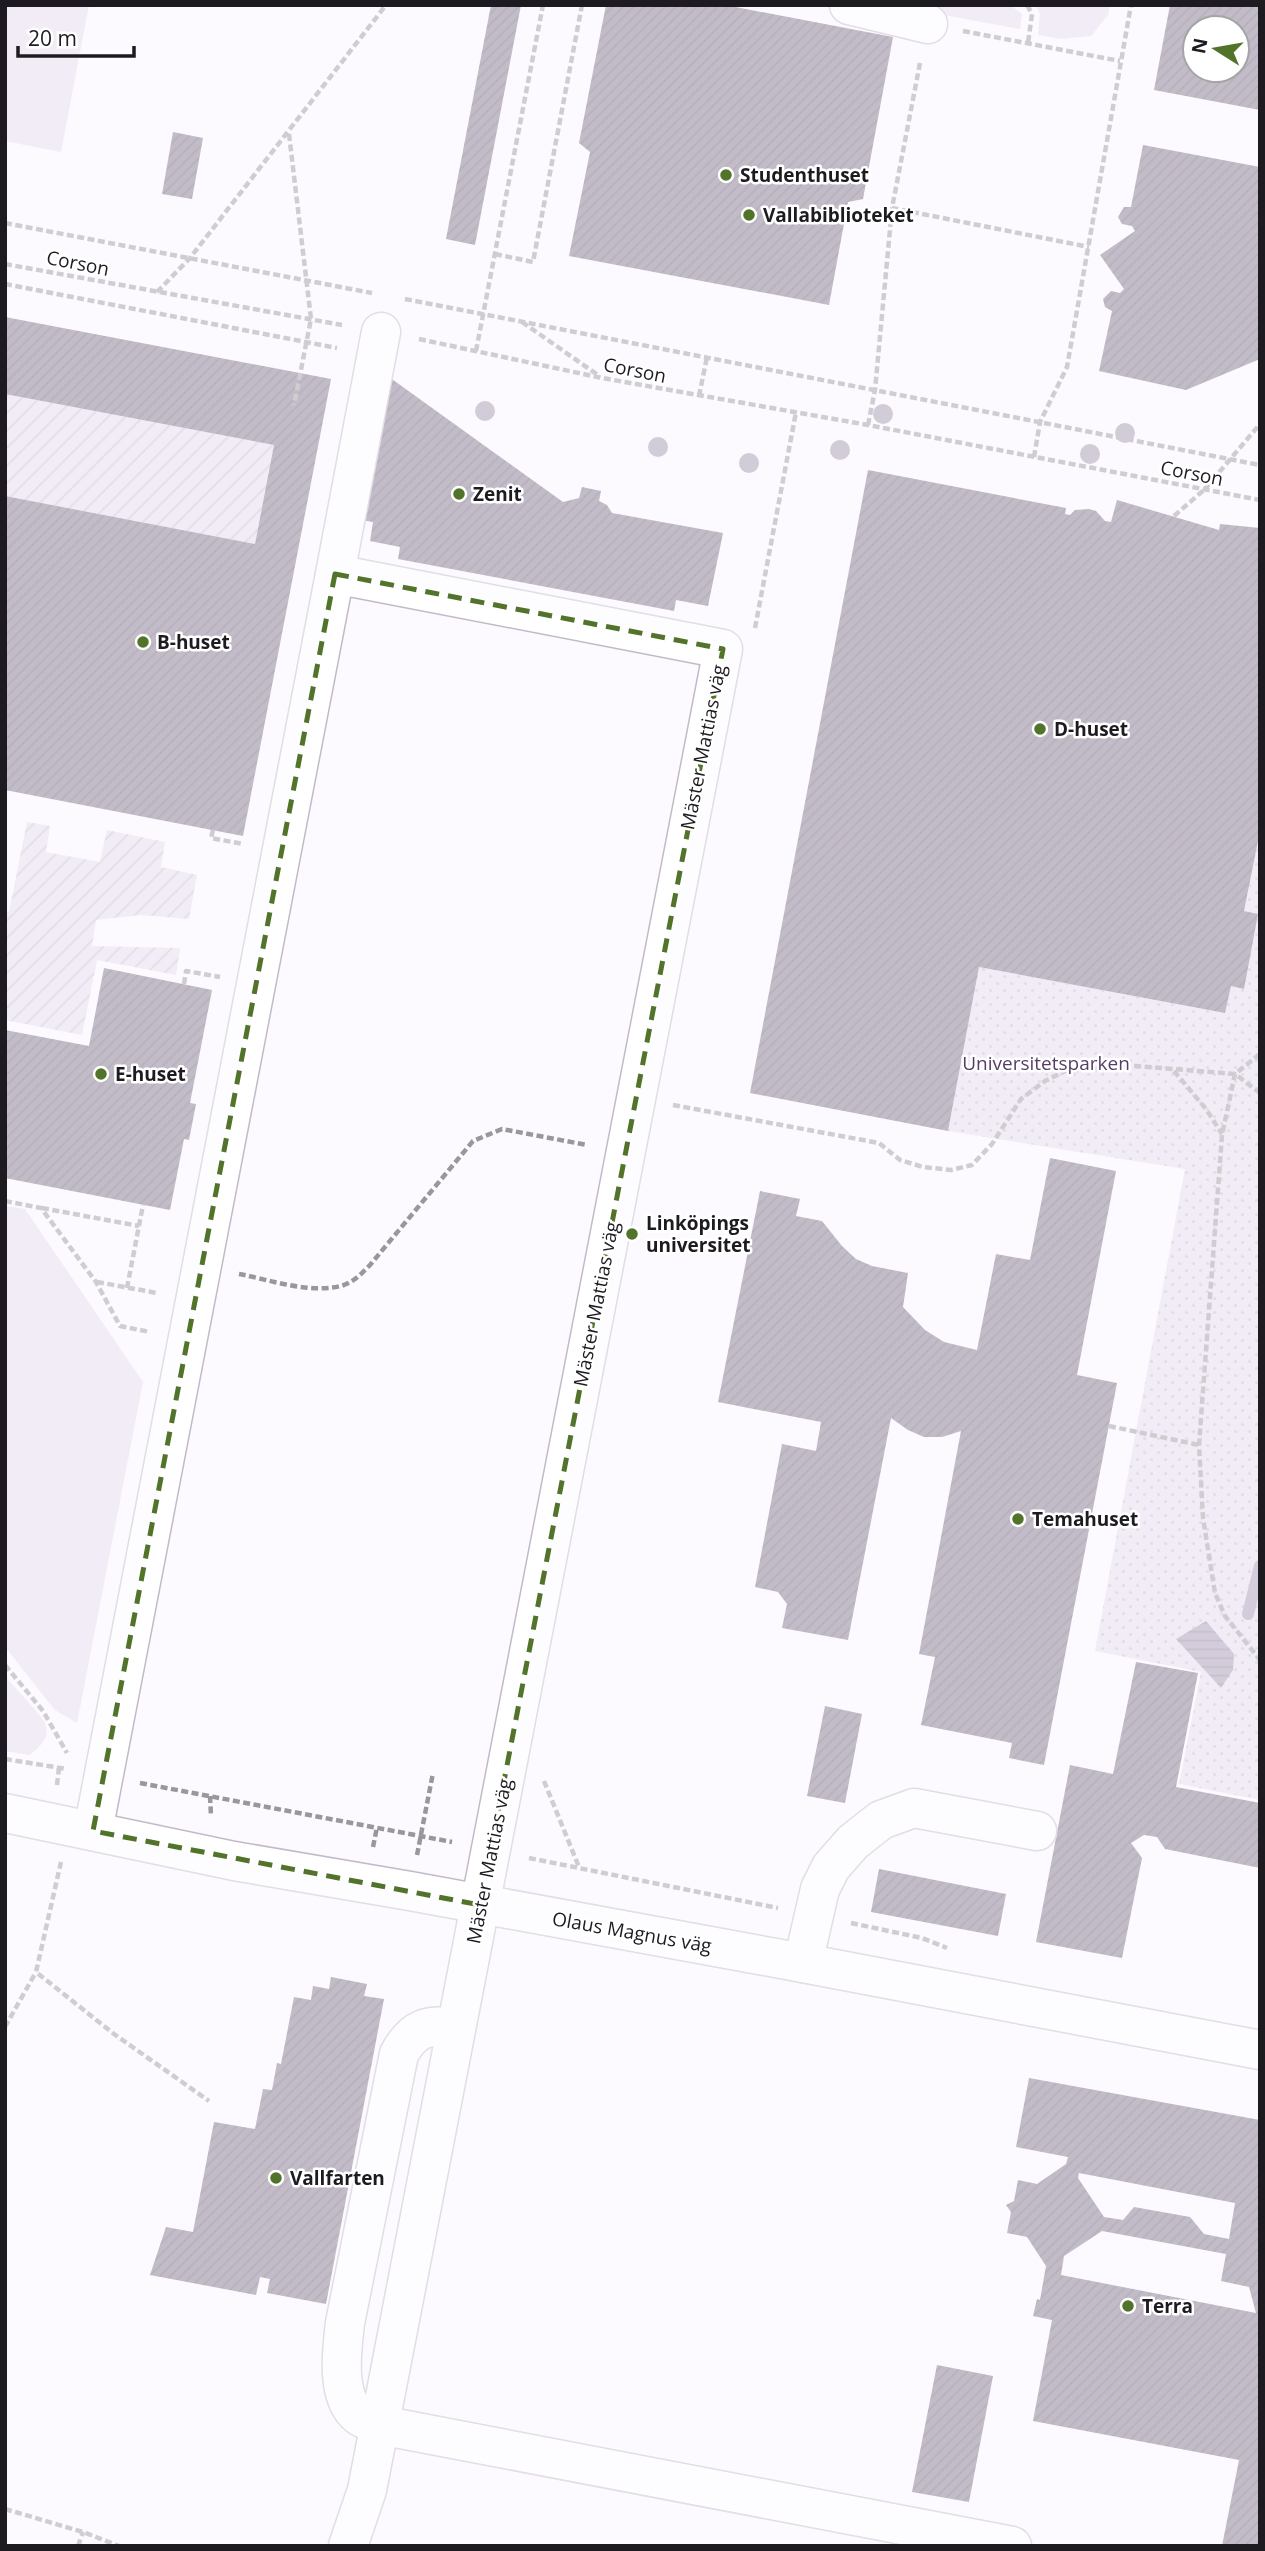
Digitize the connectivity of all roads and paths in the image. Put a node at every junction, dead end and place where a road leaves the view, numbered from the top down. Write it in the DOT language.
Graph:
graph roads {
  1 [pos="386,5"];
  2 [pos="543,5"];
  3 [pos="582,5"];
  4 [pos="849,5"];
  5 [pos="1027,5"];
  6 [pos="1131,5"];
  7 [pos="928,24"];
  8 [pos="1027,43"];
  9 [pos="1120,61"];
  10 [pos="289,133"];
  11 [pos="892,208"];
  12 [pos="5,222"];
  13 [pos="1089,247"];
  14 [pos="495,254"];
  15 [pos="190,258"];
  16 [pos="5,264"];
  17 [pos="307,282"];
  18 [pos="5,284"];
  19 [pos="157,292"];
  20 [pos="375,294"];
  21 [pos="402,299"];
  22 [pos="483,314"];
  23 [pos="310,319"];
  24 [pos="519,320"];
  25 [pos="365,341"];
  26 [pos="307,342"];
  27 [pos="477,351"];
  28 [pos="707,357"];
  29 [pos="602,378"];
  30 [pos="875,390"];
  31 [pos="699,396"];
  32 [pos="294,405"];
  33 [pos="1040,422"];
  34 [pos="1260,424"];
  35 [pos="868,425"];
  36 [pos="1034,457"];
  37 [pos="1231,460"];
  38 [pos="1260,465"];
  39 [pos="1205,489"];
  40 [pos="1260,500"];
  41 [pos="1174,516"];
  42 [pos="335,574"];
  43 [pos="213,830"];
  44 [pos="254,846"];
  45 [pos="228,979"];
  46 [pos="184,984"];
  47 [pos="1260,1054"];
  48 [pos="1173,1071"];
  49 [pos="1235,1074"];
  50 [pos="1260,1093"];
  51 [pos="636,1098"];
  52 [pos="1222,1135"];
  53 [pos="625,1152"];
  54 [pos="5,1201"];
  55 [pos="143,1205"];
  56 [pos="41,1208"];
  57 [pos="139,1226"];
  58 [pos="96,1282"];
  59 [pos="127,1288"];
  60 [pos="195,1299"];
  61 [pos="1109,1426"];
  62 [pos="1199,1445"];
  63 [pos="1260,1660"];
  64 [pos="5,1665"];
  65 [pos="5,1759"];
  66 [pos="59,1768"];
  67 [pos="90,1773"];
  68 [pos="433,1773"];
  69 [pos="542,1777"];
  70 [pos="5,1813"];
  71 [pos="53,1822"];
  72 [pos="93,1831"];
  73 [pos="1037,1831"];
  74 [pos="421,1835"];
  75 [pos="491,1850"];
  76 [pos="579,1868"];
  77 [pos="480,1905"];
  78 [pos="813,1915"];
  79 [pos="954,1951"];
  80 [pos="803,1963"];
  81 [pos="36,1972"];
  82 [pos="5,2027"];
  83 [pos="457,2027"];
  84 [pos="1260,2050"];
  85 [pos="209,2101"];
  86 [pos="380,2425"];
  87 [pos="367,2490"];
  88 [pos="5,2510"];
  89 [pos="83,2532"];
  90 [pos="78,2546"];
  91 [pos="119,2546"];
  92 [pos="348,2546"];
  93 [pos="365,2546"];
  94 [pos="1012,2546"];
  1 -- 10 [label="path"];
  2 -- 14 [label="path"];
  3 -- 14 [label="path"];
  4 -- 7 [label="street"];
  5 -- 8 [label="path"];
  6 -- 9 [label="path"];
  7 -- 8 [label="path"];
  7 -- 11 [label="path"];
  8 -- 9 [label="path"];
  9 -- 13 [label="path"];
  10 -- 15 [label="path"];
  10 -- 17 [label="path"];
  11 -- 13 [label="path"];
  11 -- 30 [label="path"];
  12 -- 15 [label="path"];
  13 -- 33 [label="path"];
  14 -- 22 [label="path"];
  15 -- 17 [label="path"];
  15 -- 19 [label="path"];
  16 -- 19 [label="path, Corson"];
  17 -- 20 [label="path"];
  17 -- 23 [label="path"];
  18 -- 26 [label="path"];
  19 -- 23 [label="path, Corson"];
  21 -- 22 [label="path"];
  22 -- 24 [label="path"];
  22 -- 27 [label="path"];
  23 -- 25 [label="path, Corson"];
  23 -- 26 [label="path"];
  24 -- 28 [label="path"];
  24 -- 29 [label="path"];
  25 -- 26 [label="path"];
  25 -- 27 [label="path, Corson"];
  25 -- 42 [label="street"];
  26 -- 32 [label="path"];
  27 -- 29 [label="path, Corson"];
  28 -- 30 [label="path"];
  28 -- 31 [label="path"];
  29 -- 31 [label="path, Corson"];
  30 -- 33 [label="path"];
  30 -- 35 [label="path"];
  31 -- 35 [label="path, Corson"];
  33 -- 36 [label="path"];
  33 -- 37 [label="path"];
  34 -- 37 [label="path"];
  35 -- 36 [label="path, Corson"];
  36 -- 39 [label="path, Corson"];
  37 -- 38 [label="path"];
  37 -- 39 [label="path"];
  39 -- 40 [label="path, Corson"];
  39 -- 41 [label="path"];
  42 -- 51 [label="street, Mäster Mattias väg"];
  42 -- 60 [label="street"];
  43 -- 44 [label="path"];
  45 -- 46 [label="path"];
  47 -- 49 [label="path"];
  48 -- 49 [label="path"];
  48 -- 51 [label="path"];
  48 -- 52 [label="path"];
  49 -- 50 [label="path"];
  49 -- 52 [label="path"];
  51 -- 53 [label="street, Mäster Mattias väg"];
  52 -- 62 [label="path"];
  53 -- 60 [label="path"];
  53 -- 75 [label="street, Mäster Mattias väg"];
  54 -- 56 [label="path"];
  55 -- 57 [label="path"];
  56 -- 57 [label="path"];
  56 -- 58 [label="path"];
  57 -- 59 [label="path"];
  58 -- 59 [label="path"];
  58 -- 60 [label="path"];
  59 -- 60 [label="path"];
  60 -- 67 [label="street"];
  61 -- 62 [label="path"];
  62 -- 63 [label="path"];
  64 -- 67 [label="path"];
  65 -- 66 [label="path"];
  66 -- 67 [label="path"];
  66 -- 71 [label="path"];
  67 -- 72 [label="street"];
  67 -- 74 [label="path"];
  68 -- 74 [label="path"];
  69 -- 76 [label="path"];
  70 -- 71 [label="street, Olaus Magnus väg"];
  71 -- 72 [label="street, Olaus Magnus väg"];
  71 -- 81 [label="path"];
  72 -- 77 [label="street, Olaus Magnus väg"];
  73 -- 78 [label="street"];
  74 -- 75 [label="path"];
  75 -- 76 [label="path"];
  75 -- 77 [label="street, Mäster Mattias väg"];
  76 -- 78 [label="path"];
  77 -- 80 [label="street, Olaus Magnus väg"];
  77 -- 83 [label="street, Mäster Mattias väg"];
  78 -- 79 [label="path"];
  78 -- 80 [label="street"];
  80 -- 84 [label="street, Olaus Magnus väg"];
  81 -- 82 [label="path"];
  81 -- 85 [label="path"];
  83 -- 86 [label="street, Mäster Mattias väg"];
  83 -- 86 [label="street"];
  86 -- 87 [label="street, Mäster Mattias väg"];
  86 -- 94 [label="street"];
  87 -- 92 [label="street, Mäster Mattias väg"];
  87 -- 93 [label="street, Mäster Mattias väg"];
  88 -- 89 [label="path"];
  89 -- 90 [label="path"];
  89 -- 91 [label="path"];
}
